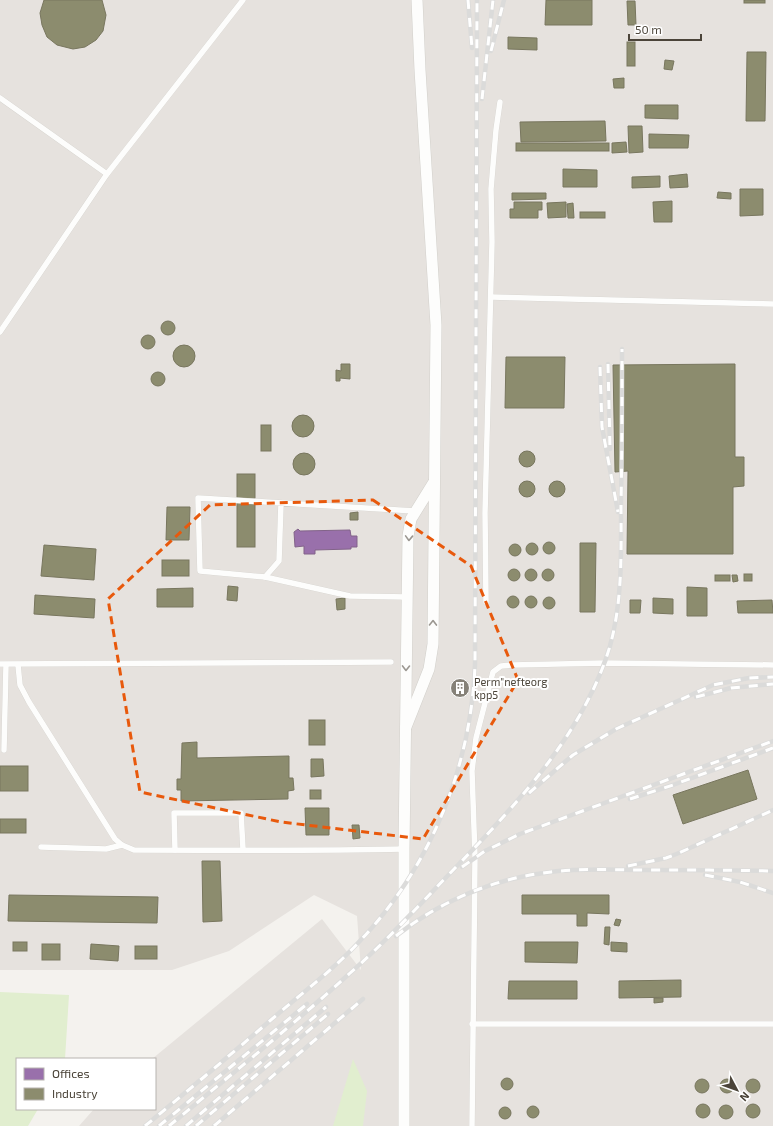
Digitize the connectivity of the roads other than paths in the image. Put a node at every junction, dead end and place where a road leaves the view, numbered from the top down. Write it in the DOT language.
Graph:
graph roads {
  1 [pos="244,0"];
  2 [pos="417,0"];
  3 [pos="0,98"];
  4 [pos="500,102"];
  5 [pos="107,174"];
  6 [pos="491,297"];
  7 [pos="773,304"];
  8 [pos="0,332"];
  9 [pos="435,478"];
  10 [pos="281,504"];
  11 [pos="415,512"];
  12 [pos="265,578"];
  13 [pos="408,597"];
  14 [pos="486,602"];
  15 [pos="391,662"];
  16 [pos="3,664"];
  17 [pos="18,665"];
  18 [pos="773,665"];
  19 [pos="406,727"];
  20 [pos="4,750"];
  21 [pos="122,845"];
  22 [pos="41,847"];
  23 [pos="243,849"];
  24 [pos="404,849"];
  25 [pos="175,850"];
  26 [pos="472,1024"];
  27 [pos="773,1024"];
  28 [pos="404,1126"];
  29 [pos="472,1126"];
  1 -- 5 [label="lane"];
  2 -- 9 [label="street"];
  3 -- 5 [label="lane"];
  4 -- 6 [label="lane"];
  5 -- 8 [label="lane"];
  6 -- 7 [label="lane"];
  6 -- 14 [label="lane"];
  9 -- 11 [label="street"];
  19 -- 9 [label="street, one-way"];
  10 -- 11 [label="lane"];
  10 -- 12 [label="lane"];
  10 -- 12 [label="lane"];
  11 -- 13 [label="street, one-way"];
  12 -- 13 [label="lane"];
  13 -- 19 [label="street, one-way"];
  15 -- 17 [label="lane"];
  16 -- 17 [label="lane"];
  16 -- 20 [label="lane"];
  17 -- 21 [label="lane"];
  18 -- 26 [label="lane"];
  19 -- 24 [label="street"];
  21 -- 22 [label="lane"];
  21 -- 25 [label="lane"];
  23 -- 24 [label="lane"];
  23 -- 25 [label="lane"];
  23 -- 25 [label="lane"];
  24 -- 28 [label="street"];
  26 -- 27 [label="lane"];
  26 -- 29 [label="lane"];
}
